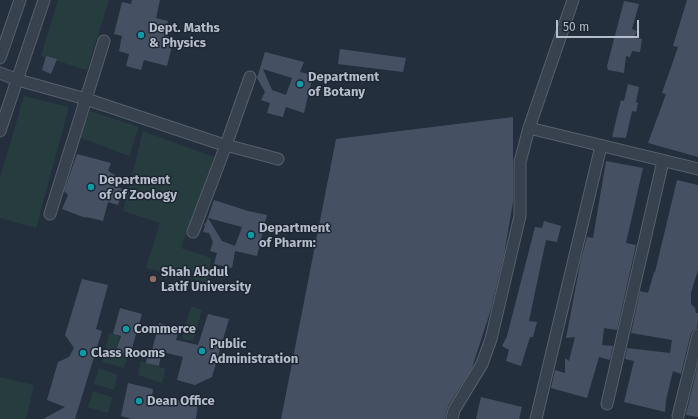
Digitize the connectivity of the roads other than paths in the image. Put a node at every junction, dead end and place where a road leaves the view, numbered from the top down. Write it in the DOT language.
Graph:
graph roads {
  1 [pos="20,0"];
  2 [pos="44,0"];
  3 [pos="573,0"];
  4 [pos="104,41"];
  5 [pos="0,58"];
  6 [pos="0,74"];
  7 [pos="250,77"];
  8 [pos="18,80"];
  9 [pos="86,99"];
  10 [pos="529,128"];
  11 [pos="0,131"];
  12 [pos="226,145"];
  13 [pos="601,146"];
  14 [pos="278,159"];
  15 [pos="663,161"];
  16 [pos="698,169"];
  17 [pos="50,214"];
  18 [pos="193,232"];
  19 [pos="698,335"];
  20 [pos="607,404"];
  21 [pos="678,416"];
  22 [pos="452,419"];
  23 [pos="536,419"];
  1 -- 5 [label="street"];
  2 -- 8 [label="street"];
  3 -- 10 [label="street"];
  4 -- 9 [label="street"];
  6 -- 8 [label="street"];
  7 -- 12 [label="street"];
  8 -- 9 [label="street"];
  8 -- 11 [label="street"];
  9 -- 12 [label="street"];
  9 -- 17 [label="street"];
  10 -- 13 [label="street"];
  10 -- 22 [label="street"];
  12 -- 14 [label="street"];
  12 -- 18 [label="street"];
  13 -- 15 [label="street"];
  13 -- 23 [label="street"];
  15 -- 16 [label="street"];
  15 -- 20 [label="street"];
  19 -- 21 [label="street"];
}
